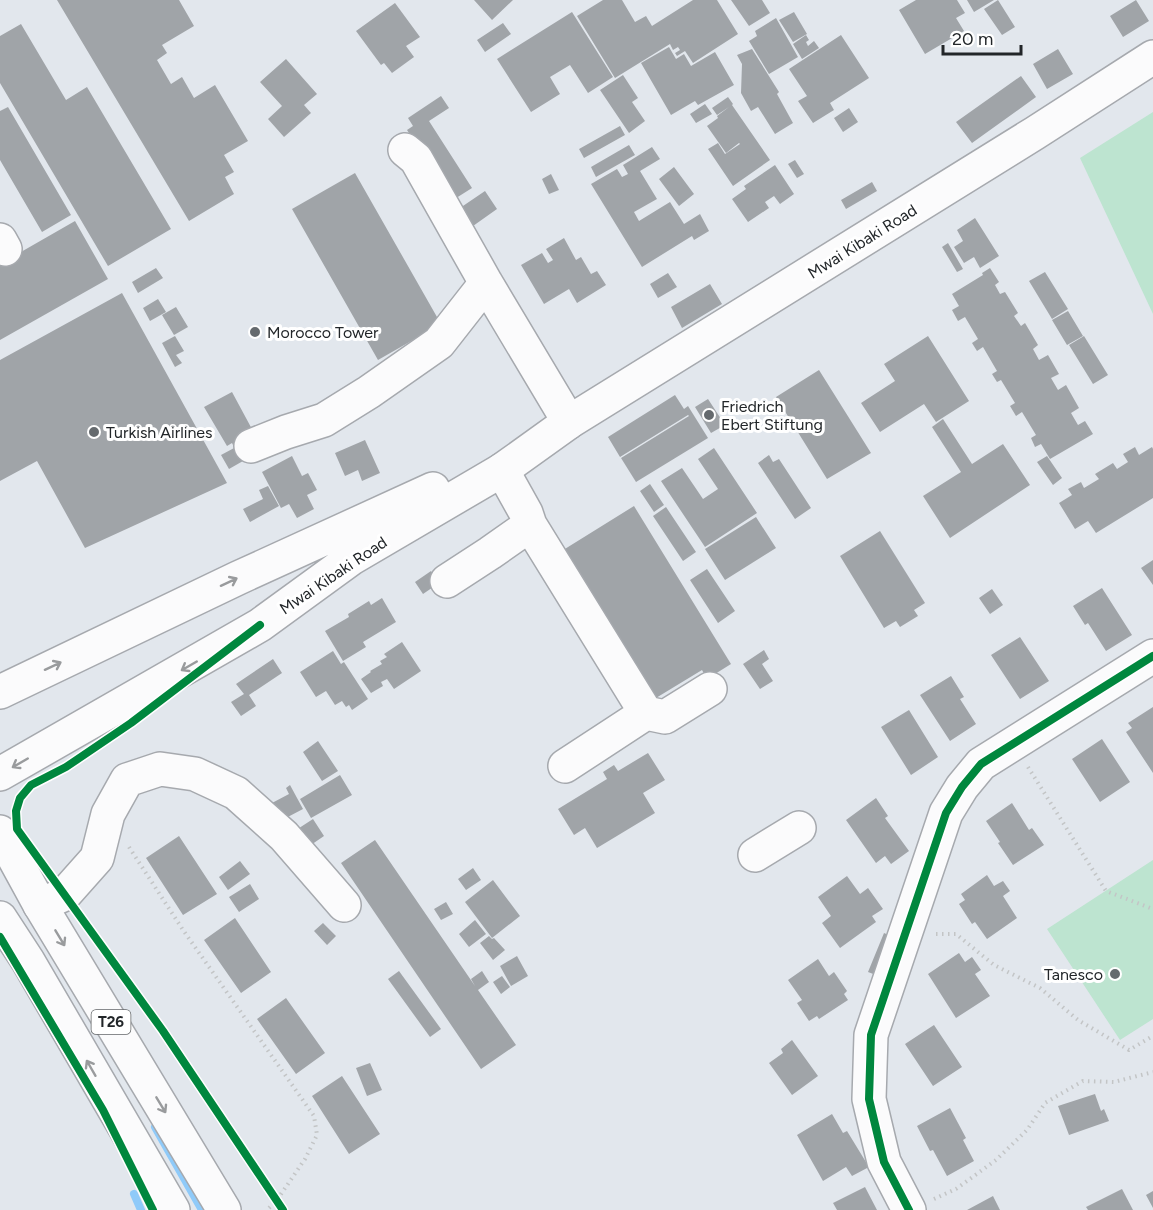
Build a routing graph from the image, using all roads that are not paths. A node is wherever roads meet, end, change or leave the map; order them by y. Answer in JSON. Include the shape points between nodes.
{"nodes":[{"id":1,"x":1153,"y":57,"type":"edge"},
{"id":2,"x":405,"y":150,"type":"dead end"},
{"id":3,"x":486,"y":283,"type":"junction"},
{"id":4,"x":569,"y":422,"type":"junction"},
{"id":5,"x":251,"y":446,"type":"dead end"},
{"id":6,"x":502,"y":470,"type":"junction"},
{"id":7,"x":530,"y":525,"type":"junction"},
{"id":8,"x":447,"y":581,"type":"dead end"},
{"id":9,"x":1153,"y":656,"type":"edge"},
{"id":10,"x":710,"y":689,"type":"dead end"},
{"id":11,"x":0,"y":692,"type":"edge"},
{"id":12,"x":646,"y":713,"type":"junction"},
{"id":13,"x":565,"y":766,"type":"dead end"},
{"id":14,"x":0,"y":774,"type":"edge"},
{"id":15,"x":799,"y":828,"type":"dead end"},
{"id":16,"x":0,"y":832,"type":"edge"},
{"id":17,"x":755,"y":855,"type":"dead end"},
{"id":18,"x":40,"y":905,"type":"junction"},
{"id":19,"x":344,"y":905,"type":"dead end"},
{"id":20,"x":0,"y":918,"type":"edge"},
{"id":21,"x":173,"y":1210,"type":"edge"},
{"id":22,"x":224,"y":1210,"type":"edge"},
{"id":23,"x":909,"y":1210,"type":"edge"}],
"edges":[{"from":1,"to":4,"type":"main road","name":"Mwai Kibaki Road"},
{"from":2,"to":3,"type":"main road","via":[[416,159]]},
{"from":3,"to":4,"type":"main road"},
{"from":3,"to":5,"type":"main road","via":[[439,343],[369,392],[324,420]]},
{"from":4,"to":6,"type":"main road","name":"Mwai Kibaki Road"},
{"from":11,"to":4,"type":"main road","name":"Mwai Kibaki Road","one_way":true},
{"from":6,"to":7,"type":"main road"},
{"from":6,"to":14,"type":"main road","name":"Mwai Kibaki Road","one_way":true,"via":[[352,558],[260,626]]},
{"from":7,"to":8,"type":"main road"},
{"from":7,"to":12,"type":"main road"},
{"from":9,"to":23,"type":"main road","via":[[981,764],[946,813],[871,1035],[869,1099],[884,1162]]},
{"from":10,"to":12,"type":"main road","via":[[665,717]]},
{"from":12,"to":13,"type":"main road"},
{"from":15,"to":17,"type":"main road"},
{"from":16,"to":18,"type":"main road","number":"T26"},
{"from":18,"to":19,"type":"main road","via":[[65,894],[97,858],[108,814],[127,780],[160,769],[195,774],[236,793],[284,836]]},
{"from":18,"to":22,"type":"main road","number":"T26","one_way":true},
{"from":21,"to":20,"type":"main road","number":"T26","one_way":true}]}
